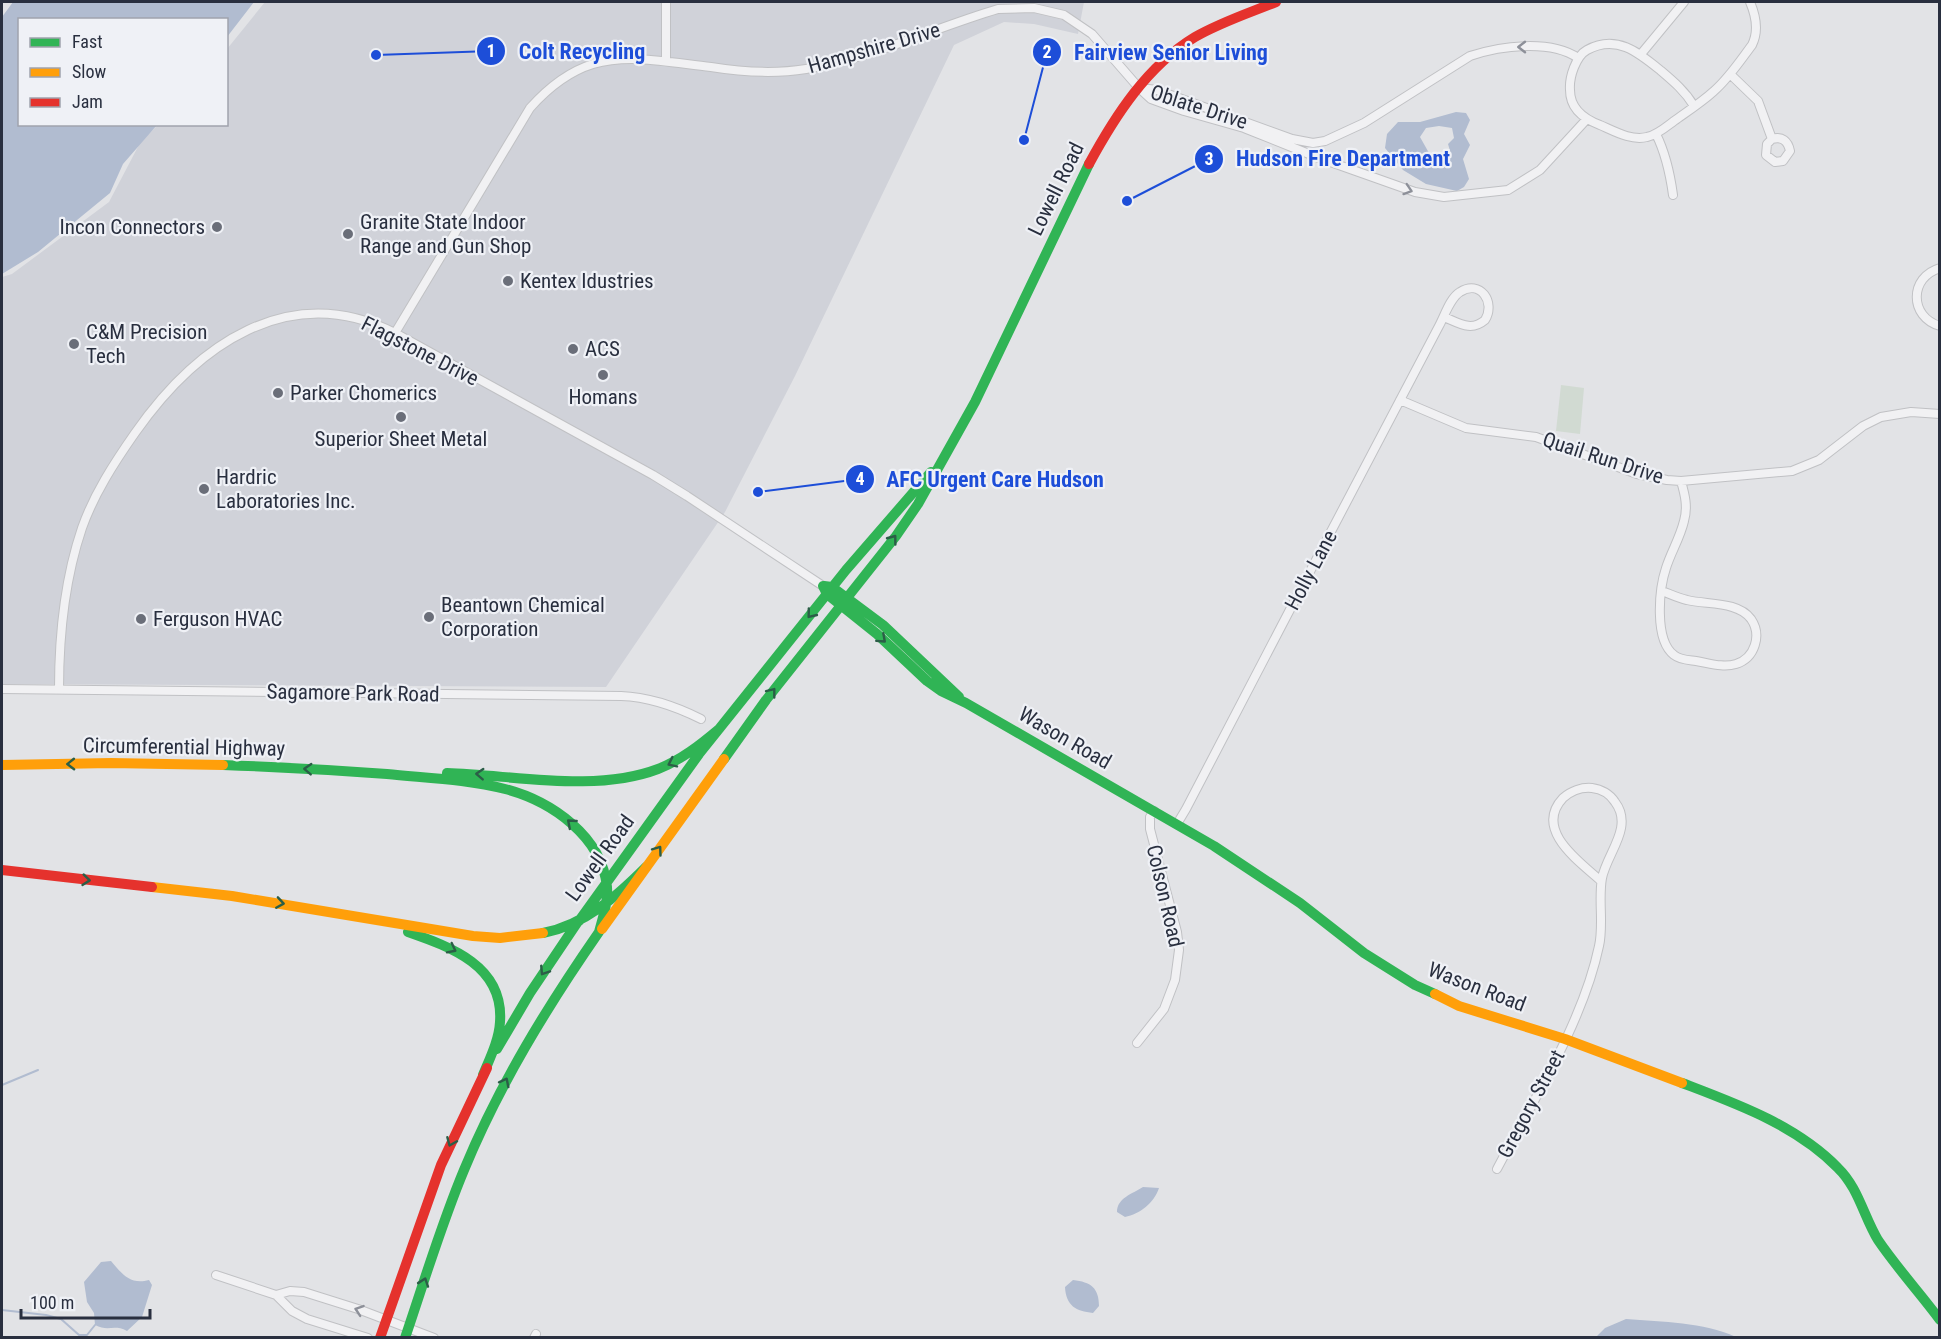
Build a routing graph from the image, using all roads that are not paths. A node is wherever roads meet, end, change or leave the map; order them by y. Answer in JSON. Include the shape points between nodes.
{"nodes":[{"id":1,"x":666,"y":2,"type":"edge"},
{"id":2,"x":1276,"y":2,"type":"edge"},
{"id":3,"x":1684,"y":2,"type":"edge"},
{"id":4,"x":1750,"y":2,"type":"edge"},
{"id":5,"x":1641,"y":54,"type":"junction"},
{"id":6,"x":1578,"y":58,"type":"junction"},
{"id":7,"x":666,"y":61,"type":"junction"},
{"id":8,"x":1730,"y":74,"type":"junction"},
{"id":9,"x":1139,"y":88,"type":"junction"},
{"id":10,"x":1694,"y":106,"type":"junction"},
{"id":11,"x":1586,"y":120,"type":"junction"},
{"id":12,"x":1656,"y":134,"type":"junction"},
{"id":13,"x":1772,"y":139,"type":"dead end"},
{"id":14,"x":1325,"y":141,"type":"junction"},
{"id":15,"x":1319,"y":158,"type":"junction"},
{"id":16,"x":1673,"y":195,"type":"dead end"},
{"id":17,"x":1940,"y":268,"type":"edge"},
{"id":18,"x":1444,"y":316,"type":"junction"},
{"id":19,"x":1940,"y":326,"type":"edge"},
{"id":20,"x":395,"y":333,"type":"junction"},
{"id":21,"x":1400,"y":400,"type":"junction"},
{"id":22,"x":1940,"y":414,"type":"edge"},
{"id":23,"x":944,"y":458,"type":"junction"},
{"id":24,"x":1681,"y":481,"type":"junction"},
{"id":25,"x":828,"y":589,"type":"junction"},
{"id":26,"x":1662,"y":591,"type":"junction"},
{"id":27,"x":844,"y":602,"type":"junction"},
{"id":28,"x":2,"y":689,"type":"edge"},
{"id":29,"x":59,"y":689,"type":"junction"},
{"id":30,"x":701,"y":719,"type":"dead end"},
{"id":31,"x":719,"y":729,"type":"junction"},
{"id":32,"x":2,"y":765,"type":"edge"},
{"id":33,"x":366,"y":773,"type":"junction"},
{"id":34,"x":1154,"y":811,"type":"junction"},
{"id":35,"x":1178,"y":824,"type":"junction"},
{"id":36,"x":646,"y":867,"type":"junction"},
{"id":37,"x":2,"y":870,"type":"edge"},
{"id":38,"x":1601,"y":881,"type":"junction"},
{"id":39,"x":607,"y":882,"type":"junction"},
{"id":40,"x":608,"y":902,"type":"junction"},
{"id":41,"x":357,"y":917,"type":"junction"},
{"id":42,"x":577,"y":923,"type":"junction"},
{"id":43,"x":599,"y":932,"type":"junction"},
{"id":44,"x":1565,"y":1040,"type":"junction"},
{"id":45,"x":1137,"y":1043,"type":"dead end"},
{"id":46,"x":483,"y":1075,"type":"junction"},
{"id":47,"x":1497,"y":1169,"type":"dead end"},
{"id":48,"x":216,"y":1275,"type":"dead end"},
{"id":49,"x":276,"y":1295,"type":"junction"},
{"id":50,"x":1938,"y":1314,"type":"edge"},
{"id":51,"x":386,"y":1320,"type":"junction"},
{"id":52,"x":406,"y":1333,"type":"edge"},
{"id":53,"x":368,"y":1338,"type":"edge"},
{"id":54,"x":380,"y":1338,"type":"edge"},
{"id":55,"x":434,"y":1338,"type":"edge"}],
"edges":[{"from":1,"to":7,"type":"street"},
{"from":2,"to":9,"type":"main road","name":"Lowell Road","via":[[1184,45]]},
{"from":3,"to":5,"type":"street"},
{"from":4,"to":8,"type":"street","via":[[1755,39]]},
{"from":5,"to":6,"type":"street","via":[[1607,43],[1592,47]]},
{"from":5,"to":10,"type":"street","via":[[1680,87]]},
{"from":6,"to":11,"type":"street","via":[[1570,89],[1573,105]]},
{"from":6,"to":14,"type":"street","one_way":true,"via":[[1569,52],[1526,46],[1485,51],[1470,56],[1364,123]]},
{"from":7,"to":9,"type":"street","name":"Hampshire Drive","via":[[764,72],[804,69],[863,55],[998,9],[1034,8],[1056,12],[1083,27]]},
{"from":7,"to":20,"type":"street","name":"Hampshire Drive","via":[[595,63],[543,93],[518,124]]},
{"from":8,"to":10,"type":"street"},
{"from":8,"to":13,"type":"street","via":[[1758,101]]},
{"from":9,"to":14,"type":"street","name":"Oblate Drive","via":[[1157,90],[1292,139]]},
{"from":9,"to":15,"type":"street","name":"Oblate Drive","via":[[1151,99],[1244,128]]},
{"from":9,"to":23,"type":"main road","name":"Lowell Road","via":[[1111,123],[1093,156]]},
{"from":10,"to":12,"type":"street"},
{"from":11,"to":12,"type":"street","via":[[1622,135],[1638,138]]},
{"from":15,"to":11,"type":"street","name":"Oblate Drive","one_way":true,"via":[[1415,192],[1444,197],[1481,195],[1508,190],[1526,181]]},
{"from":12,"to":16,"type":"street","via":[[1670,169]]},
{"from":14,"to":15,"type":"street"},
{"from":17,"to":19,"type":"street","via":[[1922,280],[1916,298],[1923,316]]},
{"from":18,"to":18,"type":"street","name":"Holly Lane","via":[[1463,290],[1480,291],[1489,301],[1489,314],[1474,327]]},
{"from":18,"to":21,"type":"street","name":"Holly Lane"},
{"from":20,"to":25,"type":"street","name":"Flagstone Drive","via":[[644,470]]},
{"from":20,"to":29,"type":"street","name":"Flagstone Drive","via":[[336,313],[306,313],[267,321],[214,349],[163,397],[120,454],[83,525],[63,604]]},
{"from":21,"to":24,"type":"street","name":"Quail Run Drive","via":[[1466,428],[1536,436],[1637,474]]},
{"from":21,"to":35,"type":"street","name":"Holly Lane"},
{"from":22,"to":24,"type":"street","name":"Quail Run Drive","via":[[1911,412],[1881,417],[1819,460],[1792,471]]},
{"from":23,"to":25,"type":"main road","name":"Lowell Road"},
{"from":27,"to":23,"type":"main road","name":"Lowell Road","one_way":true,"via":[[907,520]]},
{"from":24,"to":26,"type":"street","via":[[1686,498],[1684,522],[1666,568]]},
{"from":25,"to":27,"type":"main road","name":"Wason Road"},
{"from":25,"to":31,"type":"main road","name":"Lowell Road","one_way":true},
{"from":26,"to":26,"type":"street","via":[[1663,635],[1675,656],[1729,665],[1742,662],[1752,652],[1756,630],[1741,610]]},
{"from":27,"to":34,"type":"main road","name":"Wason Road","via":[[941,691]]},
{"from":36,"to":27,"type":"main road","name":"Lowell Road","one_way":true,"via":[[749,723]]},
{"from":28,"to":29,"type":"street","name":"Sagamore Park Road"},
{"from":29,"to":30,"type":"street","name":"Sagamore Park Road","via":[[621,696],[664,703]]},
{"from":31,"to":33,"type":"main road","one_way":true,"via":[[670,764],[618,780]]},
{"from":31,"to":39,"type":"main road","name":"Lowell Road"},
{"from":33,"to":32,"type":"main road","name":"Circumferential Highway","one_way":true,"via":[[158,763]]},
{"from":39,"to":33,"type":"main road","one_way":true,"via":[[583,833],[559,813],[531,798],[476,784]]},
{"from":34,"to":35,"type":"main road","name":"Wason Road"},
{"from":34,"to":45,"type":"street","name":"Colson Road","via":[[1150,829],[1177,932],[1179,960],[1164,1009]]},
{"from":35,"to":44,"type":"main road","name":"Wason Road","via":[[1267,880],[1364,953],[1415,985],[1460,1006]]},
{"from":36,"to":40,"type":"main road"},
{"from":36,"to":43,"type":"main road","name":"Lowell Road"},
{"from":37,"to":41,"type":"main road","one_way":true,"via":[[232,896]]},
{"from":38,"to":38,"type":"street","name":"Gregory Street","via":[[1620,834],[1622,818],[1608,794],[1581,788],[1558,805],[1555,833],[1564,847]]},
{"from":38,"to":44,"type":"street","name":"Gregory Street","via":[[1599,946]]},
{"from":39,"to":40,"type":"main road"},
{"from":39,"to":42,"type":"main road","name":"Lowell Road"},
{"from":40,"to":42,"type":"main road"},
{"from":40,"to":43,"type":"main road"},
{"from":41,"to":42,"type":"main road","via":[[497,938],[537,934]]},
{"from":41,"to":46,"type":"main road","one_way":true,"via":[[443,945],[473,961],[488,976],[498,998],[500,1018]]},
{"from":42,"to":46,"type":"main road","name":"Lowell Road","one_way":true,"via":[[530,993]]},
{"from":52,"to":43,"type":"main road","name":"Lowell Road","one_way":true,"via":[[456,1189],[491,1110],[548,1008]]},
{"from":44,"to":47,"type":"street","name":"Gregory Street"},
{"from":44,"to":50,"type":"main road","name":"Wason Road","via":[[1744,1107],[1816,1148],[1839,1168],[1878,1239]]},
{"from":46,"to":51,"type":"main road","name":"Lowell Road","one_way":true,"via":[[441,1165]]},
{"from":48,"to":49,"type":"street"},
{"from":51,"to":49,"type":"street","one_way":true,"via":[[304,1292]]},
{"from":49,"to":53,"type":"street","via":[[300,1315]]},
{"from":51,"to":52,"type":"street"},
{"from":51,"to":54,"type":"main road","name":"Lowell Road"},
{"from":52,"to":55,"type":"street"}]}
